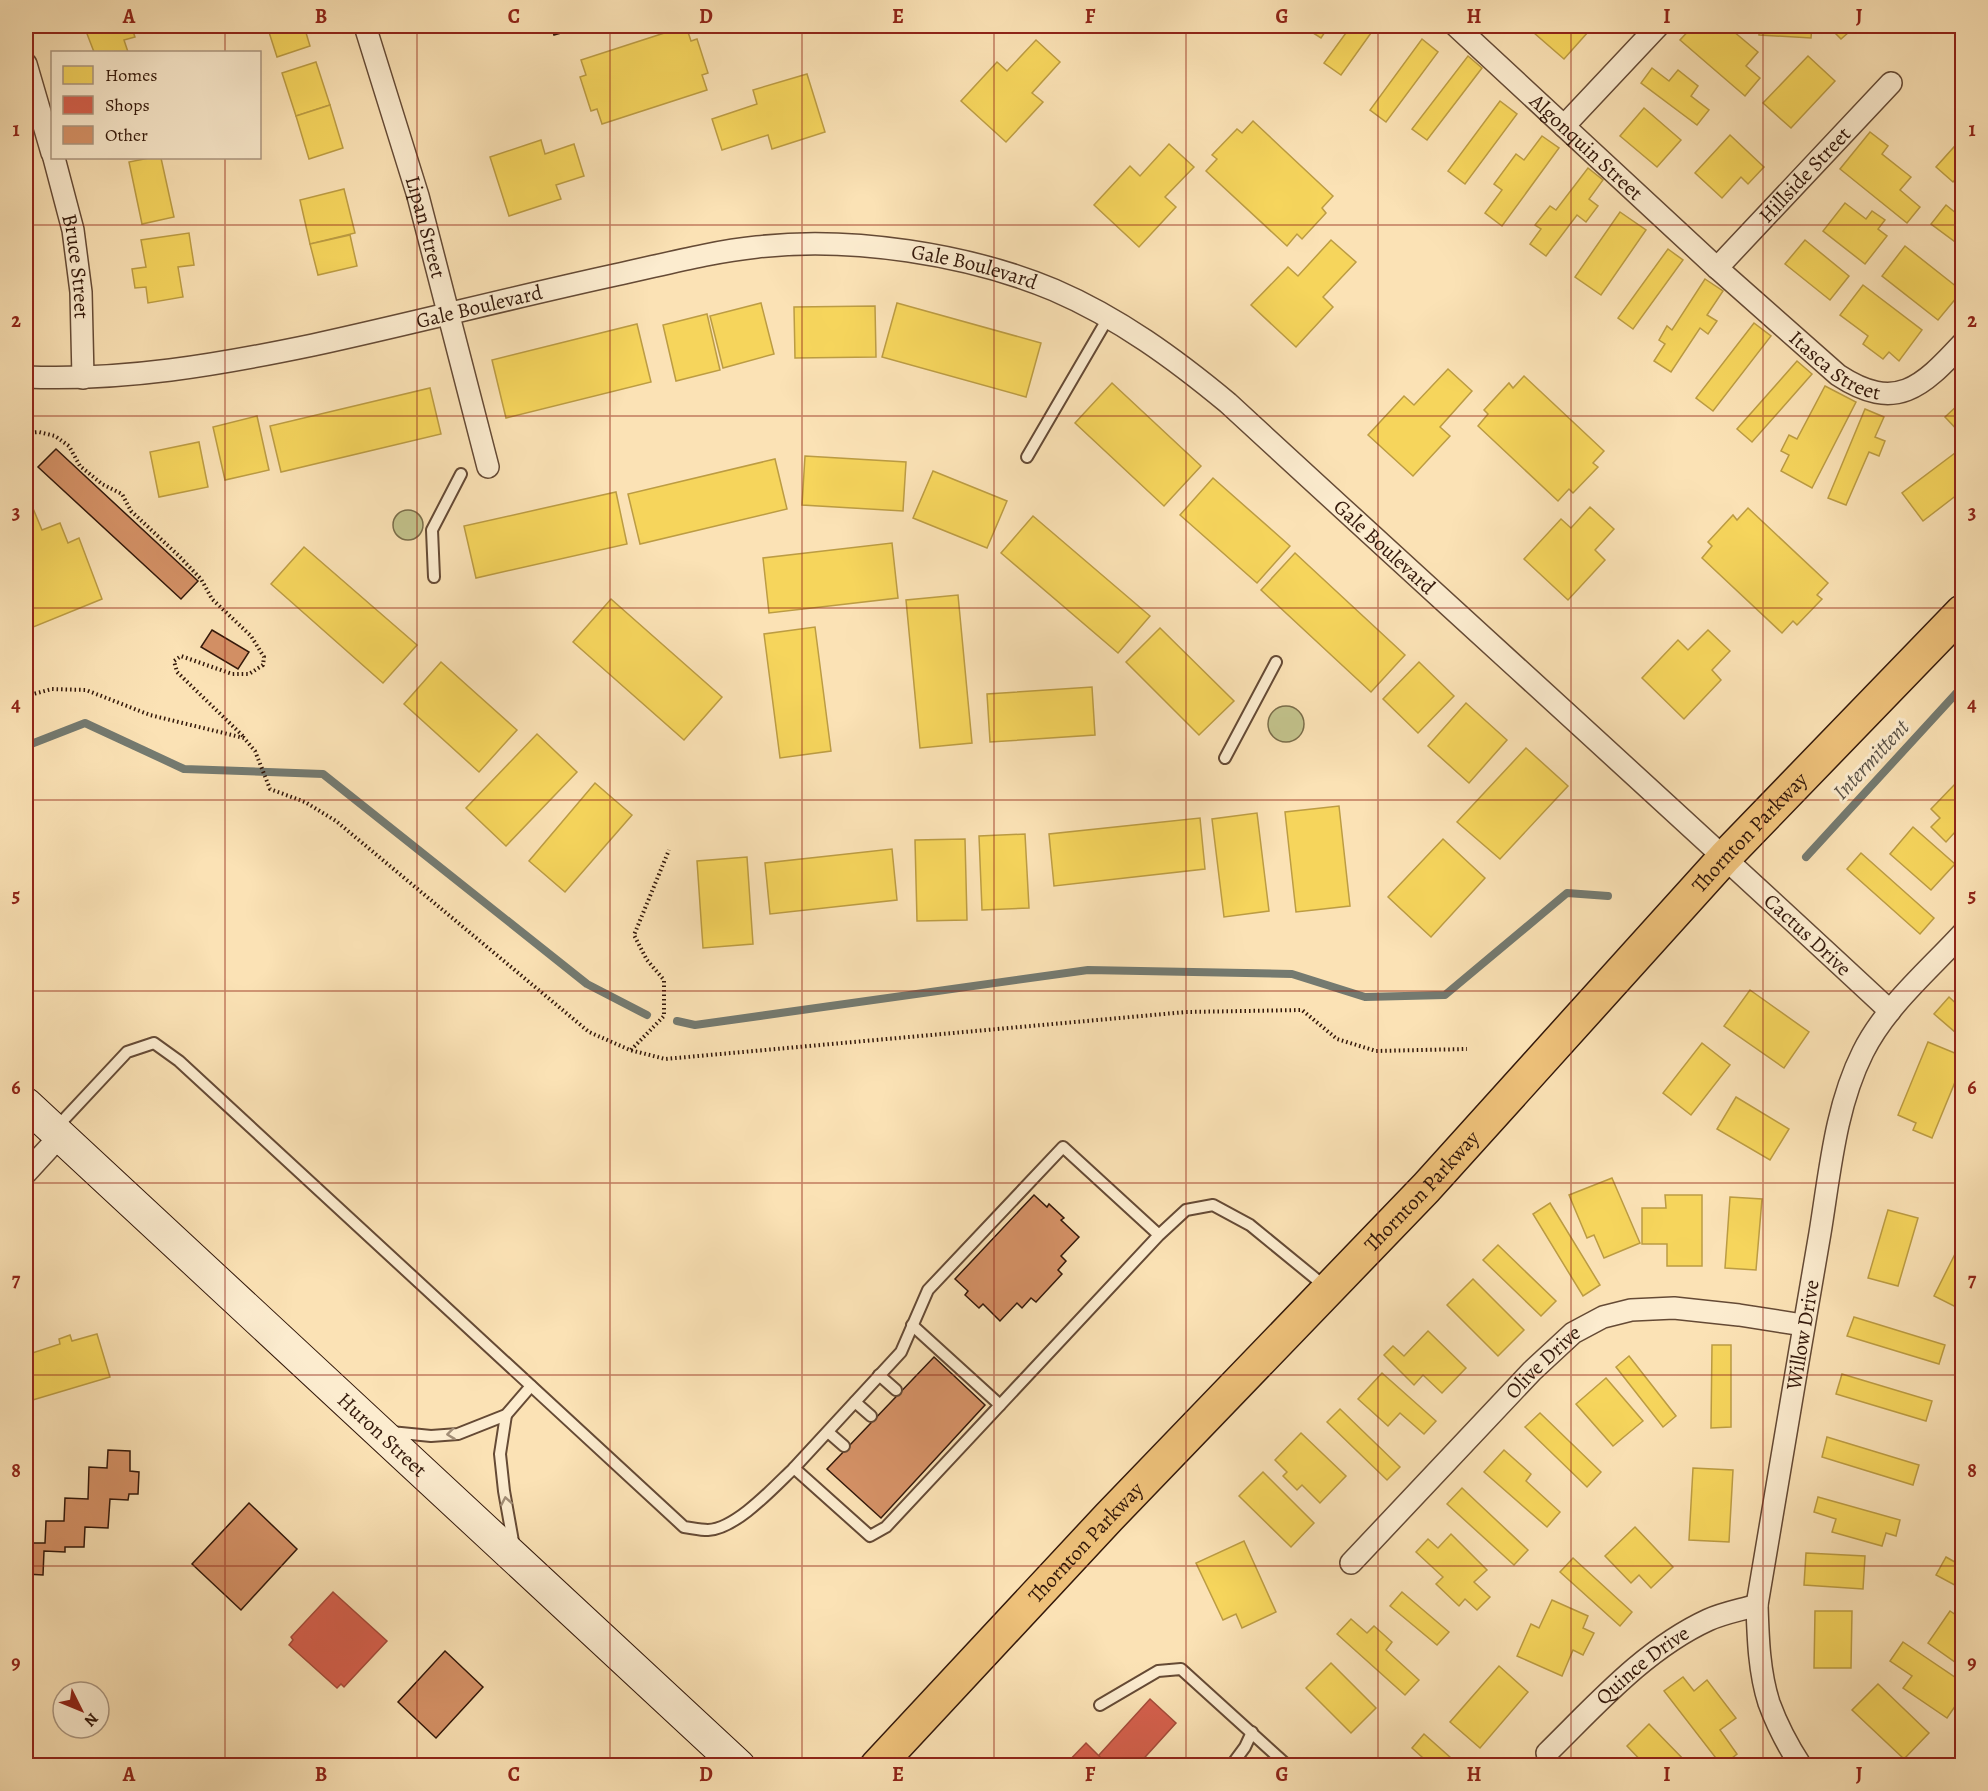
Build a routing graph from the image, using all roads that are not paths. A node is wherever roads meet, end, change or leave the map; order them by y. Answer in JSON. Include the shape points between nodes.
{"nodes":[{"id":1,"x":366,"y":26,"type":"edge"},
{"id":2,"x":1456,"y":26,"type":"edge"},
{"id":3,"x":1658,"y":26,"type":"edge"},
{"id":4,"x":26,"y":64,"type":"edge"},
{"id":5,"x":1891,"y":83,"type":"dead end"},
{"id":6,"x":1564,"y":126,"type":"junction"},
{"id":7,"x":51,"y":148,"type":"edge"},
{"id":8,"x":54,"y":159,"type":"edge"},
{"id":9,"x":1717,"y":268,"type":"junction"},
{"id":10,"x":449,"y":314,"type":"junction"},
{"id":11,"x":1108,"y":318,"type":"junction"},
{"id":12,"x":1962,"y":344,"type":"edge"},
{"id":13,"x":26,"y":377,"type":"edge"},
{"id":14,"x":83,"y":378,"type":"junction"},
{"id":15,"x":1027,"y":457,"type":"dead end"},
{"id":16,"x":488,"y":467,"type":"dead end"},
{"id":17,"x":460,"y":474,"type":"dead end"},
{"id":18,"x":434,"y":577,"type":"dead end"},
{"id":19,"x":1962,"y":612,"type":"edge"},
{"id":20,"x":1276,"y":662,"type":"dead end"},
{"id":21,"x":1225,"y":759,"type":"dead end"},
{"id":22,"x":1725,"y":857,"type":"junction"},
{"id":23,"x":1962,"y":934,"type":"edge"},
{"id":24,"x":1890,"y":1011,"type":"junction"},
{"id":25,"x":26,"y":1104,"type":"edge"},
{"id":26,"x":57,"y":1133,"type":"junction"},
{"id":27,"x":26,"y":1173,"type":"edge"},
{"id":28,"x":1159,"y":1235,"type":"junction"},
{"id":29,"x":1329,"y":1290,"type":"junction"},
{"id":30,"x":912,"y":1324,"type":"junction"},
{"id":31,"x":1803,"y":1325,"type":"junction"},
{"id":32,"x":879,"y":1375,"type":"junction"},
{"id":33,"x":531,"y":1386,"type":"junction"},
{"id":34,"x":896,"y":1390,"type":"dead end"},
{"id":35,"x":855,"y":1402,"type":"junction"},
{"id":36,"x":1000,"y":1405,"type":"junction"},
{"id":37,"x":506,"y":1415,"type":"junction"},
{"id":38,"x":871,"y":1416,"type":"dead end"},
{"id":39,"x":378,"y":1431,"type":"junction"},
{"id":40,"x":828,"y":1432,"type":"junction"},
{"id":41,"x":844,"y":1446,"type":"dead end"},
{"id":42,"x":794,"y":1468,"type":"junction"},
{"id":43,"x":516,"y":1559,"type":"junction"},
{"id":44,"x":1351,"y":1563,"type":"dead end"},
{"id":45,"x":1757,"y":1605,"type":"junction"},
{"id":46,"x":1100,"y":1705,"type":"dead end"},
{"id":47,"x":1252,"y":1732,"type":"junction"},
{"id":48,"x":1547,"y":1753,"type":"dead end"},
{"id":49,"x":739,"y":1766,"type":"edge"},
{"id":50,"x":877,"y":1766,"type":"edge"},
{"id":51,"x":1232,"y":1766,"type":"edge"},
{"id":52,"x":1288,"y":1766,"type":"edge"},
{"id":53,"x":1801,"y":1766,"type":"edge"}],
"edges":[{"from":1,"to":10,"type":"street","name":"Lipan Street"},
{"from":2,"to":6,"type":"street","name":"Algonquin Street"},
{"from":3,"to":6,"type":"street"},
{"from":4,"to":7,"type":"street","name":"Bruce Street"},
{"from":5,"to":9,"type":"street","name":"Hillside Street"},
{"from":6,"to":9,"type":"street","name":"Algonquin Street"},
{"from":8,"to":14,"type":"street","name":"Bruce Street","via":[[73,230],[81,292]]},
{"from":9,"to":12,"type":"street","name":"Itasca Street","via":[[1838,375],[1865,390],[1892,394],[1925,382]]},
{"from":10,"to":11,"type":"street","name":"Gale Boulevard","via":[[719,252],[810,244],[932,255],[1001,272],[1053,290]]},
{"from":10,"to":14,"type":"street","name":"Gale Boulevard","via":[[242,360],[140,375]]},
{"from":10,"to":16,"type":"street","name":"Lipan Street"},
{"from":11,"to":15,"type":"lane"},
{"from":11,"to":22,"type":"street","name":"Gale Boulevard","via":[[1176,361],[1228,403]]},
{"from":13,"to":14,"type":"street","name":"Gale Boulevard"},
{"from":17,"to":18,"type":"lane","via":[[432,530]]},
{"from":19,"to":22,"type":"main road","name":"Thornton Parkway"},
{"from":20,"to":21,"type":"lane"},
{"from":22,"to":24,"type":"street","name":"Cactus Drive"},
{"from":22,"to":29,"type":"main road","name":"Thornton Parkway"},
{"from":23,"to":24,"type":"street","name":"Willow Drive"},
{"from":24,"to":31,"type":"street","name":"Willow Drive","via":[[1863,1051],[1843,1104]]},
{"from":25,"to":26,"type":"main road","name":"Huron Street"},
{"from":26,"to":27,"type":"street"},
{"from":26,"to":33,"type":"lane","via":[[127,1052],[154,1043],[179,1061]]},
{"from":26,"to":39,"type":"main road","name":"Huron Street"},
{"from":28,"to":29,"type":"lane","via":[[1186,1210],[1213,1206],[1250,1225]]},
{"from":28,"to":30,"type":"lane","via":[[1063,1147],[928,1290]]},
{"from":28,"to":36,"type":"lane"},
{"from":29,"to":50,"type":"main road","name":"Thornton Parkway","via":[[1109,1517]]},
{"from":30,"to":32,"type":"lane","via":[[901,1352]]},
{"from":30,"to":36,"type":"lane"},
{"from":31,"to":44,"type":"street","name":"Olive Drive","via":[[1674,1308],[1631,1310],[1603,1317],[1573,1333],[1532,1371]]},
{"from":31,"to":45,"type":"street","name":"Willow Drive"},
{"from":32,"to":34,"type":"lane"},
{"from":32,"to":35,"type":"lane"},
{"from":33,"to":37,"type":"lane"},
{"from":33,"to":42,"type":"lane","via":[[684,1527],[709,1530],[737,1519]]},
{"from":35,"to":38,"type":"lane"},
{"from":35,"to":40,"type":"lane"},
{"from":36,"to":42,"type":"lane","via":[[904,1501],[886,1527],[870,1536]]},
{"from":37,"to":39,"type":"lane","one_way":true,"via":[[458,1434],[431,1436]]},
{"from":43,"to":37,"type":"lane","one_way":true,"via":[[500,1454]]},
{"from":39,"to":43,"type":"main road","name":"Huron Street"},
{"from":40,"to":41,"type":"lane"},
{"from":40,"to":42,"type":"lane"},
{"from":43,"to":49,"type":"main road","name":"Huron Street"},
{"from":45,"to":48,"type":"street","name":"Quince Drive","via":[[1709,1619],[1674,1638],[1648,1657]]},
{"from":45,"to":53,"type":"street","name":"Willow Drive","via":[[1759,1654],[1769,1702]]},
{"from":46,"to":47,"type":"lane","via":[[1158,1671],[1182,1669]]},
{"from":47,"to":51,"type":"lane"},
{"from":47,"to":52,"type":"lane"}]}
